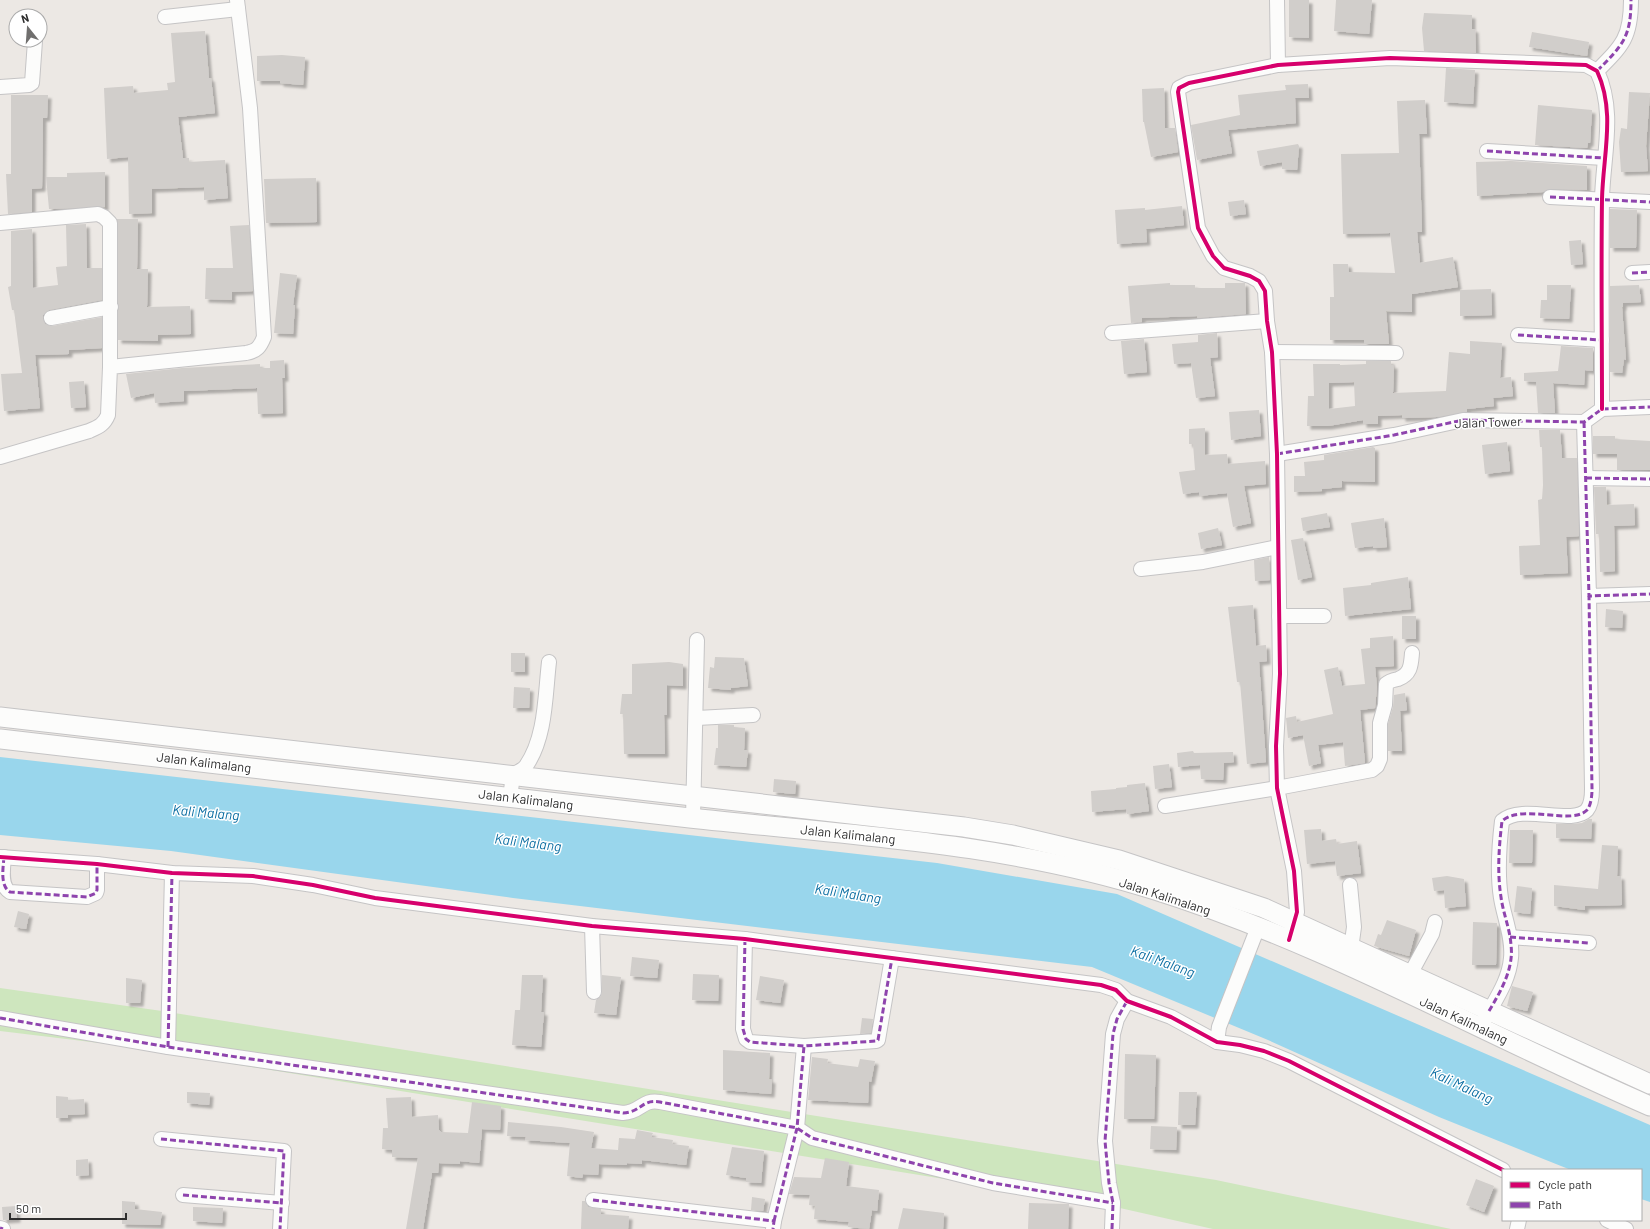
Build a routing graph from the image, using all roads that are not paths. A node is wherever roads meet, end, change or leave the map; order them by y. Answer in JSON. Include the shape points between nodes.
{"nodes":[{"id":1,"x":1277,"y":0,"type":"edge"},
{"id":2,"x":1631,"y":0,"type":"edge"},
{"id":3,"x":238,"y":4,"type":"edge"},
{"id":4,"x":165,"y":17,"type":"dead end"},
{"id":5,"x":34,"y":48,"type":"edge"},
{"id":6,"x":1278,"y":65,"type":"junction"},
{"id":7,"x":1597,"y":71,"type":"junction"},
{"id":8,"x":0,"y":87,"type":"edge"},
{"id":9,"x":1487,"y":151,"type":"dead end"},
{"id":10,"x":1604,"y":158,"type":"junction"},
{"id":11,"x":1550,"y":197,"type":"dead end"},
{"id":12,"x":1602,"y":199,"type":"junction"},
{"id":13,"x":1650,"y":202,"type":"edge"},
{"id":14,"x":0,"y":223,"type":"edge"},
{"id":15,"x":1650,"y":272,"type":"edge"},
{"id":16,"x":1632,"y":273,"type":"dead end"},
{"id":17,"x":111,"y":307,"type":"junction"},
{"id":18,"x":51,"y":318,"type":"dead end"},
{"id":19,"x":1267,"y":321,"type":"junction"},
{"id":20,"x":1112,"y":333,"type":"dead end"},
{"id":21,"x":1518,"y":335,"type":"dead end"},
{"id":22,"x":1602,"y":340,"type":"junction"},
{"id":23,"x":1272,"y":352,"type":"junction"},
{"id":24,"x":1396,"y":353,"type":"dead end"},
{"id":25,"x":110,"y":367,"type":"junction"},
{"id":26,"x":1650,"y":407,"type":"edge"},
{"id":27,"x":1602,"y":409,"type":"junction"},
{"id":28,"x":1584,"y":422,"type":"junction"},
{"id":29,"x":1277,"y":454,"type":"junction"},
{"id":30,"x":0,"y":457,"type":"edge"},
{"id":31,"x":1586,"y":478,"type":"junction"},
{"id":32,"x":1650,"y":478,"type":"edge"},
{"id":33,"x":1278,"y":547,"type":"junction"},
{"id":34,"x":1141,"y":569,"type":"dead end"},
{"id":35,"x":1650,"y":594,"type":"edge"},
{"id":36,"x":1589,"y":596,"type":"junction"},
{"id":37,"x":1279,"y":616,"type":"junction"},
{"id":38,"x":1324,"y":616,"type":"dead end"},
{"id":39,"x":697,"y":640,"type":"dead end"},
{"id":40,"x":1412,"y":653,"type":"dead end"},
{"id":41,"x":549,"y":662,"type":"dead end"},
{"id":42,"x":753,"y":715,"type":"dead end"},
{"id":43,"x":0,"y":716,"type":"edge"},
{"id":44,"x":697,"y":718,"type":"junction"},
{"id":45,"x":0,"y":739,"type":"edge"},
{"id":46,"x":513,"y":775,"type":"junction"},
{"id":47,"x":1277,"y":788,"type":"junction"},
{"id":48,"x":694,"y":796,"type":"junction"},
{"id":49,"x":510,"y":798,"type":"junction"},
{"id":50,"x":1165,"y":806,"type":"dead end"},
{"id":51,"x":693,"y":819,"type":"junction"},
{"id":52,"x":2,"y":857,"type":"edge"},
{"id":53,"x":97,"y":864,"type":"junction"},
{"id":54,"x":172,"y":873,"type":"junction"},
{"id":55,"x":1350,"y":885,"type":"dead end"},
{"id":56,"x":1294,"y":920,"type":"junction"},
{"id":57,"x":1436,"y":922,"type":"dead end"},
{"id":58,"x":592,"y":926,"type":"junction"},
{"id":59,"x":1258,"y":927,"type":"junction"},
{"id":60,"x":1510,"y":937,"type":"junction"},
{"id":61,"x":745,"y":939,"type":"junction"},
{"id":62,"x":1289,"y":940,"type":"junction"},
{"id":63,"x":1589,"y":943,"type":"dead end"},
{"id":64,"x":1351,"y":947,"type":"junction"},
{"id":65,"x":892,"y":958,"type":"junction"},
{"id":66,"x":1349,"y":967,"type":"junction"},
{"id":67,"x":1409,"y":974,"type":"junction"},
{"id":68,"x":594,"y":992,"type":"dead end"},
{"id":69,"x":1402,"y":992,"type":"junction"},
{"id":70,"x":1127,"y":1001,"type":"junction"},
{"id":71,"x":1489,"y":1010,"type":"junction"},
{"id":72,"x":0,"y":1018,"type":"edge"},
{"id":73,"x":1480,"y":1028,"type":"junction"},
{"id":74,"x":1217,"y":1042,"type":"junction"},
{"id":75,"x":804,"y":1046,"type":"junction"},
{"id":76,"x":168,"y":1047,"type":"junction"},
{"id":77,"x":1648,"y":1083,"type":"edge"},
{"id":78,"x":1644,"y":1104,"type":"edge"},
{"id":79,"x":797,"y":1128,"type":"junction"},
{"id":80,"x":161,"y":1139,"type":"dead end"},
{"id":81,"x":1502,"y":1169,"type":"edge"},
{"id":82,"x":183,"y":1195,"type":"dead end"},
{"id":83,"x":592,"y":1200,"type":"dead end"},
{"id":84,"x":282,"y":1203,"type":"junction"},
{"id":85,"x":1113,"y":1203,"type":"junction"},
{"id":86,"x":1609,"y":1221,"type":"edge"},
{"id":87,"x":773,"y":1225,"type":"edge"},
{"id":88,"x":280,"y":1229,"type":"edge"},
{"id":89,"x":1112,"y":1229,"type":"edge"},
{"id":90,"x":1626,"y":1229,"type":"edge"}],
"edges":[{"from":1,"to":6,"type":"street"},
{"from":2,"to":7,"type":"street","via":[[1631,21],[1627,35],[1619,49]]},
{"from":3,"to":4,"type":"street"},
{"from":3,"to":25,"type":"street","via":[[250,108],[264,337],[254,351]]},
{"from":5,"to":8,"type":"street","via":[[32,83]]},
{"from":6,"to":7,"type":"street","via":[[1390,58],[1586,65]]},
{"from":6,"to":19,"type":"street","via":[[1184,84],[1178,92],[1198,228],[1213,256],[1224,268],[1259,281],[1265,291]]},
{"from":7,"to":10,"type":"street","via":[[1604,85],[1608,107],[1609,121]]},
{"from":9,"to":10,"type":"street"},
{"from":10,"to":12,"type":"street"},
{"from":11,"to":12,"type":"street"},
{"from":12,"to":13,"type":"street"},
{"from":12,"to":22,"type":"street"},
{"from":14,"to":17,"type":"street","via":[[98,214],[104,217],[110,223]]},
{"from":15,"to":16,"type":"street"},
{"from":17,"to":18,"type":"street"},
{"from":17,"to":25,"type":"street"},
{"from":19,"to":20,"type":"street"},
{"from":19,"to":23,"type":"street"},
{"from":21,"to":22,"type":"street"},
{"from":22,"to":27,"type":"street"},
{"from":23,"to":24,"type":"street"},
{"from":23,"to":29,"type":"street"},
{"from":25,"to":30,"type":"street","via":[[108,415],[100,426]]},
{"from":26,"to":27,"type":"street"},
{"from":27,"to":28,"type":"street"},
{"from":28,"to":29,"type":"street","name":"Jalan Tower","via":[[1463,420]]},
{"from":28,"to":31,"type":"street"},
{"from":29,"to":33,"type":"street"},
{"from":31,"to":32,"type":"street"},
{"from":31,"to":36,"type":"street"},
{"from":33,"to":34,"type":"street","via":[[1203,562]]},
{"from":33,"to":37,"type":"street"},
{"from":35,"to":36,"type":"street"},
{"from":36,"to":60,"type":"street","via":[[1591,800],[1588,809],[1582,814],[1516,814],[1507,816],[1502,821],[1499,874]]},
{"from":37,"to":38,"type":"street"},
{"from":37,"to":47,"type":"street"},
{"from":39,"to":44,"type":"street"},
{"from":40,"to":47,"type":"street","via":[[1408,672],[1387,682],[1385,686],[1385,705],[1380,723],[1380,759],[1377,766],[1372,770]]},
{"from":41,"to":46,"type":"street","via":[[543,720],[538,741],[525,767]]},
{"from":42,"to":44,"type":"street"},
{"from":43,"to":46,"type":"main road","name":"Jalan Kalimalang"},
{"from":44,"to":48,"type":"street"},
{"from":45,"to":49,"type":"main road","name":"Jalan Kalimalang"},
{"from":46,"to":48,"type":"main road","name":"Jalan Kalimalang"},
{"from":46,"to":49,"type":"street"},
{"from":47,"to":50,"type":"street"},
{"from":47,"to":56,"type":"street","via":[[1294,871],[1297,912]]},
{"from":48,"to":51,"type":"street"},
{"from":48,"to":56,"type":"main road","name":"Jalan Kalimalang","via":[[1014,835],[1119,860]]},
{"from":49,"to":51,"type":"main road","name":"Jalan Kalimalang"},
{"from":51,"to":59,"type":"main road","name":"Jalan Kalimalang","via":[[927,842],[1012,855],[1155,890]]},
{"from":52,"to":53,"type":"street"},
{"from":52,"to":53,"type":"street","via":[[3,886],[10,892],[86,897],[96,893],[98,887]]},
{"from":53,"to":54,"type":"street"},
{"from":54,"to":58,"type":"street","via":[[253,876],[375,898]]},
{"from":54,"to":76,"type":"street"},
{"from":55,"to":64,"type":"street","via":[[1354,927]]},
{"from":56,"to":62,"type":"street"},
{"from":56,"to":64,"type":"main road","name":"Jalan Kalimalang"},
{"from":57,"to":67,"type":"street"},
{"from":58,"to":61,"type":"street"},
{"from":58,"to":68,"type":"street"},
{"from":59,"to":62,"type":"main road","name":"Jalan Kalimalang"},
{"from":59,"to":74,"type":"street","via":[[1219,1027]]},
{"from":60,"to":63,"type":"street"},
{"from":60,"to":71,"type":"street","via":[[1511,958],[1508,971],[1499,996]]},
{"from":61,"to":65,"type":"street"},
{"from":61,"to":75,"type":"street","via":[[743,1029],[746,1038],[750,1042]]},
{"from":62,"to":66,"type":"main road","name":"Jalan Kalimalang"},
{"from":64,"to":66,"type":"street"},
{"from":64,"to":67,"type":"main road","name":"Jalan Kalimalang"},
{"from":65,"to":70,"type":"street","via":[[1101,985],[1116,990]]},
{"from":65,"to":75,"type":"street","via":[[878,1040]]},
{"from":66,"to":69,"type":"main road","name":"Jalan Kalimalang"},
{"from":67,"to":69,"type":"street"},
{"from":67,"to":71,"type":"main road","name":"Jalan Kalimalang"},
{"from":69,"to":73,"type":"main road","name":"Jalan Kalimalang"},
{"from":70,"to":74,"type":"street","via":[[1171,1017]]},
{"from":70,"to":85,"type":"street","via":[[1117,1019],[1113,1034],[1105,1134]]},
{"from":71,"to":73,"type":"street"},
{"from":71,"to":77,"type":"main road","name":"Jalan Kalimalang"},
{"from":72,"to":76,"type":"street"},
{"from":73,"to":78,"type":"main road","name":"Jalan Kalimalang"},
{"from":74,"to":81,"type":"street","via":[[1270,1053]]},
{"from":75,"to":79,"type":"street"},
{"from":76,"to":79,"type":"street","via":[[623,1113],[633,1112],[643,1104],[654,1101]]},
{"from":77,"to":78,"type":"main road"},
{"from":79,"to":85,"type":"street","via":[[812,1138],[993,1183]]},
{"from":79,"to":87,"type":"street"},
{"from":80,"to":84,"type":"street","via":[[284,1151]]},
{"from":82,"to":84,"type":"street"},
{"from":83,"to":87,"type":"street"},
{"from":84,"to":88,"type":"street"},
{"from":85,"to":89,"type":"street"},
{"from":86,"to":90,"type":"street"}]}
